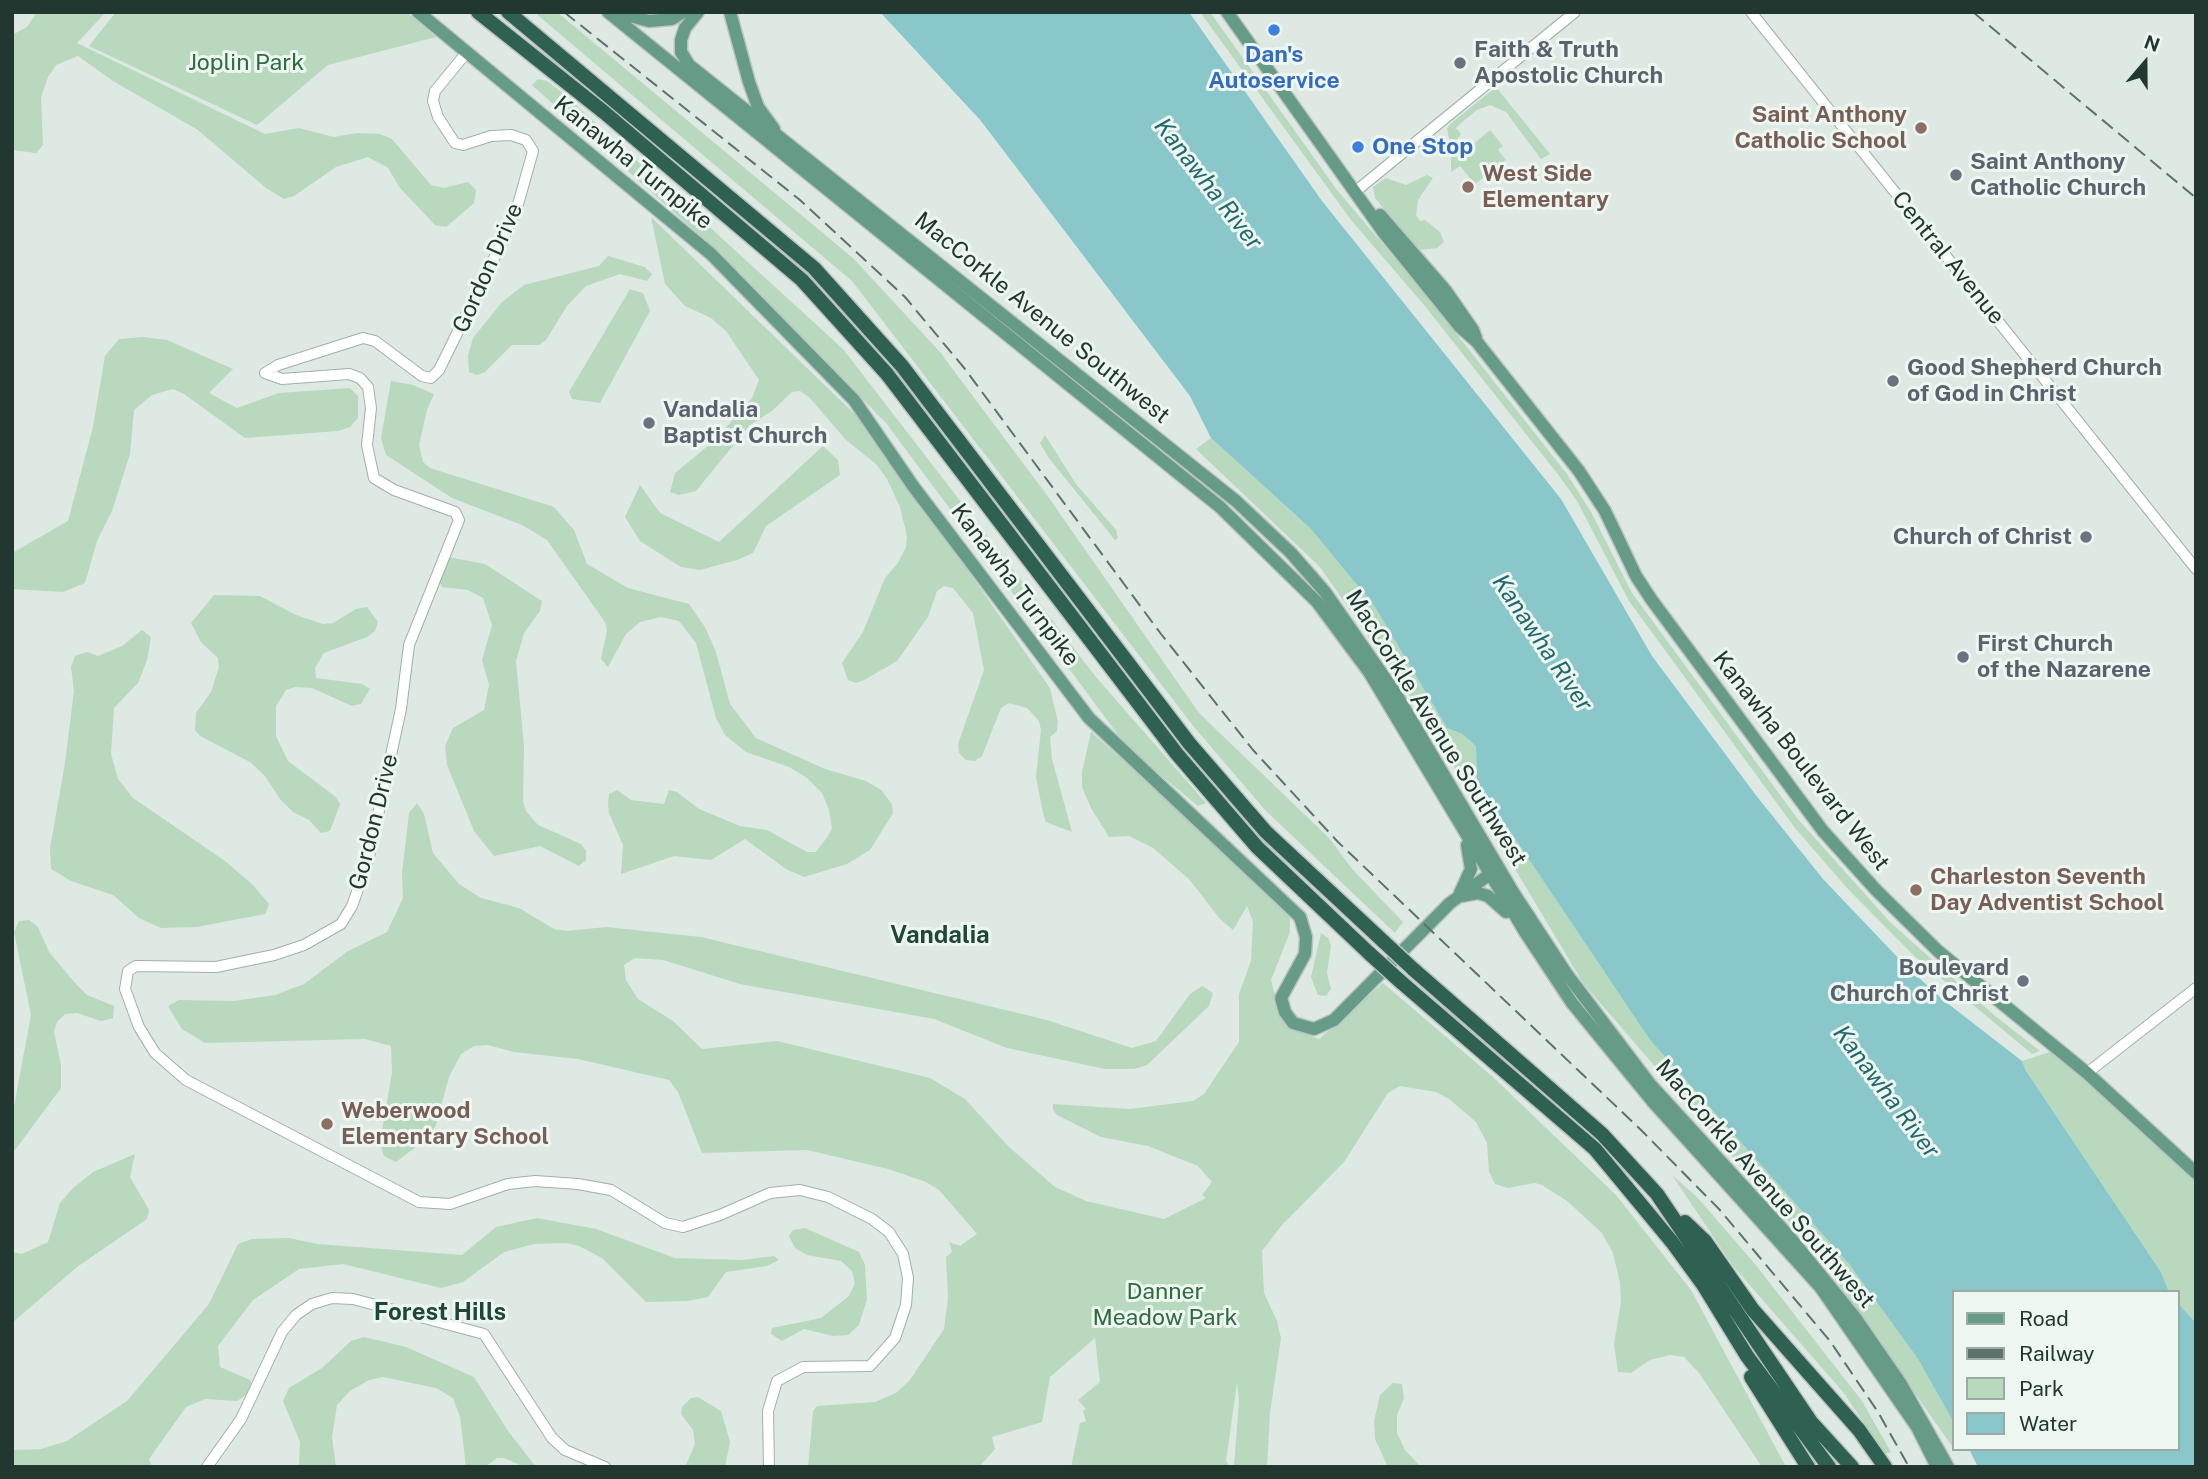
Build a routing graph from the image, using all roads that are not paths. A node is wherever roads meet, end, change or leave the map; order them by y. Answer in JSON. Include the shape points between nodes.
{"nodes":[{"id":1,"x":418,"y":12,"type":"edge"},
{"id":2,"x":478,"y":12,"type":"edge"},
{"id":3,"x":508,"y":12,"type":"edge"},
{"id":4,"x":608,"y":12,"type":"edge"},
{"id":5,"x":615,"y":12,"type":"edge"},
{"id":6,"x":643,"y":12,"type":"edge"},
{"id":7,"x":666,"y":12,"type":"edge"},
{"id":8,"x":730,"y":12,"type":"edge"},
{"id":9,"x":1227,"y":12,"type":"edge"},
{"id":10,"x":1575,"y":12,"type":"edge"},
{"id":11,"x":1751,"y":12,"type":"edge"},
{"id":12,"x":691,"y":14,"type":"edge"},
{"id":13,"x":467,"y":52,"type":"junction"},
{"id":14,"x":696,"y":77,"type":"junction"},
{"id":15,"x":749,"y":82,"type":"junction"},
{"id":16,"x":741,"y":114,"type":"junction"},
{"id":17,"x":794,"y":149,"type":"junction"},
{"id":18,"x":1356,"y":191,"type":"junction"},
{"id":19,"x":2196,"y":569,"type":"edge"},
{"id":20,"x":1435,"y":783,"type":"junction"},
{"id":21,"x":1495,"y":870,"type":"junction"},
{"id":22,"x":1458,"y":897,"type":"junction"},
{"id":23,"x":1545,"y":963,"type":"junction"},
{"id":24,"x":2196,"y":988,"type":"edge"},
{"id":25,"x":2087,"y":1073,"type":"junction"},
{"id":26,"x":2196,"y":1173,"type":"edge"},
{"id":27,"x":1657,"y":1194,"type":"junction"},
{"id":28,"x":1704,"y":1286,"type":"junction"},
{"id":29,"x":207,"y":1467,"type":"edge"},
{"id":30,"x":604,"y":1467,"type":"edge"},
{"id":31,"x":769,"y":1467,"type":"edge"},
{"id":32,"x":1808,"y":1467,"type":"edge"},
{"id":33,"x":1829,"y":1467,"type":"edge"},
{"id":34,"x":1852,"y":1467,"type":"edge"},
{"id":35,"x":1885,"y":1467,"type":"edge"},
{"id":36,"x":1937,"y":1467,"type":"edge"},
{"id":37,"x":1948,"y":1467,"type":"edge"}],
"edges":[{"from":1,"to":13,"type":"main road","name":"Kanawha Turnpike"},
{"from":2,"to":28,"type":"highway","bridge":true,"via":[[802,280],[887,374],[1177,754],[1257,847],[1401,982],[1595,1149]]},
{"from":3,"to":27,"type":"highway","bridge":true,"via":[[814,268],[902,366],[1189,743],[1266,832],[1413,969],[1602,1134]]},
{"from":4,"to":14,"type":"main road","name":"MacCorkle Avenue Southwest"},
{"from":5,"to":12,"type":"main road","via":[[649,21]]},
{"from":6,"to":7,"type":"main road"},
{"from":8,"to":15,"type":"main road"},
{"from":9,"to":18,"type":"main road","name":"Kanawha Boulevard West"},
{"from":10,"to":18,"type":"street"},
{"from":11,"to":19,"type":"street","name":"Central Avenue"},
{"from":12,"to":14,"type":"main road","via":[[681,47]]},
{"from":13,"to":22,"type":"main road","name":"Kanawha Turnpike","via":[[711,254],[854,400],[912,486],[1089,718],[1300,917],[1305,954],[1281,998],[1293,1023],[1314,1029],[1334,1020]]},
{"from":13,"to":31,"type":"street","name":"Gordon Drive","via":[[441,81],[433,101],[455,143],[500,135],[530,143],[533,151],[519,201],[436,375],[422,376],[375,341],[363,338],[265,373],[282,379],[349,374],[360,378],[368,387],[371,408],[367,444],[374,478],[455,512],[459,520],[409,645],[401,709],[371,848],[352,906],[341,924],[304,945],[216,967],[136,966],[128,971],[125,989],[155,1053],[186,1080],[419,1202],[450,1204],[526,1182],[591,1185],[623,1196],[665,1223],[683,1227],[770,1193],[800,1190],[828,1197],[873,1219],[903,1254],[908,1278],[906,1305],[895,1338],[870,1366],[812,1366],[777,1381],[768,1411]]},
{"from":14,"to":16,"type":"main road","name":"MacCorkle Avenue Southwest"},
{"from":15,"to":16,"type":"main road"},
{"from":15,"to":17,"type":"main road","via":[[769,124]]},
{"from":16,"to":17,"type":"main road","name":"MacCorkle Avenue Southwest"},
{"from":16,"to":20,"type":"main road","name":"MacCorkle Avenue Southwest","via":[[1276,558],[1339,627]]},
{"from":17,"to":21,"type":"main road","name":"MacCorkle Avenue Southwest","via":[[1226,493],[1291,553],[1363,644]]},
{"from":18,"to":25,"type":"main road","name":"Kanawha Boulevard West","via":[[1446,291],[1477,342],[1580,471],[1651,599],[1823,831],[1938,951]]},
{"from":20,"to":21,"type":"main road","name":"MacCorkle Avenue Southwest"},
{"from":20,"to":22,"type":"main road","via":[[1471,855],[1471,869]]},
{"from":21,"to":22,"type":"main road","name":"Kanawha Turnpike"},
{"from":21,"to":23,"type":"main road","name":"MacCorkle Avenue Southwest"},
{"from":21,"to":37,"type":"main road","name":"MacCorkle Avenue Southwest","via":[[1650,1084],[1788,1235],[1854,1316],[1901,1384]]},
{"from":22,"to":23,"type":"main road","via":[[1478,893],[1493,898]]},
{"from":23,"to":36,"type":"main road","name":"MacCorkle Avenue Southwest","via":[[1619,1062],[1821,1288],[1917,1427]]},
{"from":24,"to":25,"type":"street"},
{"from":25,"to":26,"type":"main road","name":"Kanawha Boulevard West"},
{"from":27,"to":34,"type":"highway","via":[[1811,1422]]},
{"from":27,"to":35,"type":"highway","via":[[1704,1241],[1753,1310],[1859,1430]]},
{"from":28,"to":32,"type":"highway","via":[[1735,1352]]},
{"from":28,"to":33,"type":"highway","via":[[1747,1356]]},
{"from":29,"to":30,"type":"street","via":[[241,1419],[282,1332],[296,1315],[331,1298],[354,1299],[484,1334],[552,1438],[565,1450]]}]}
